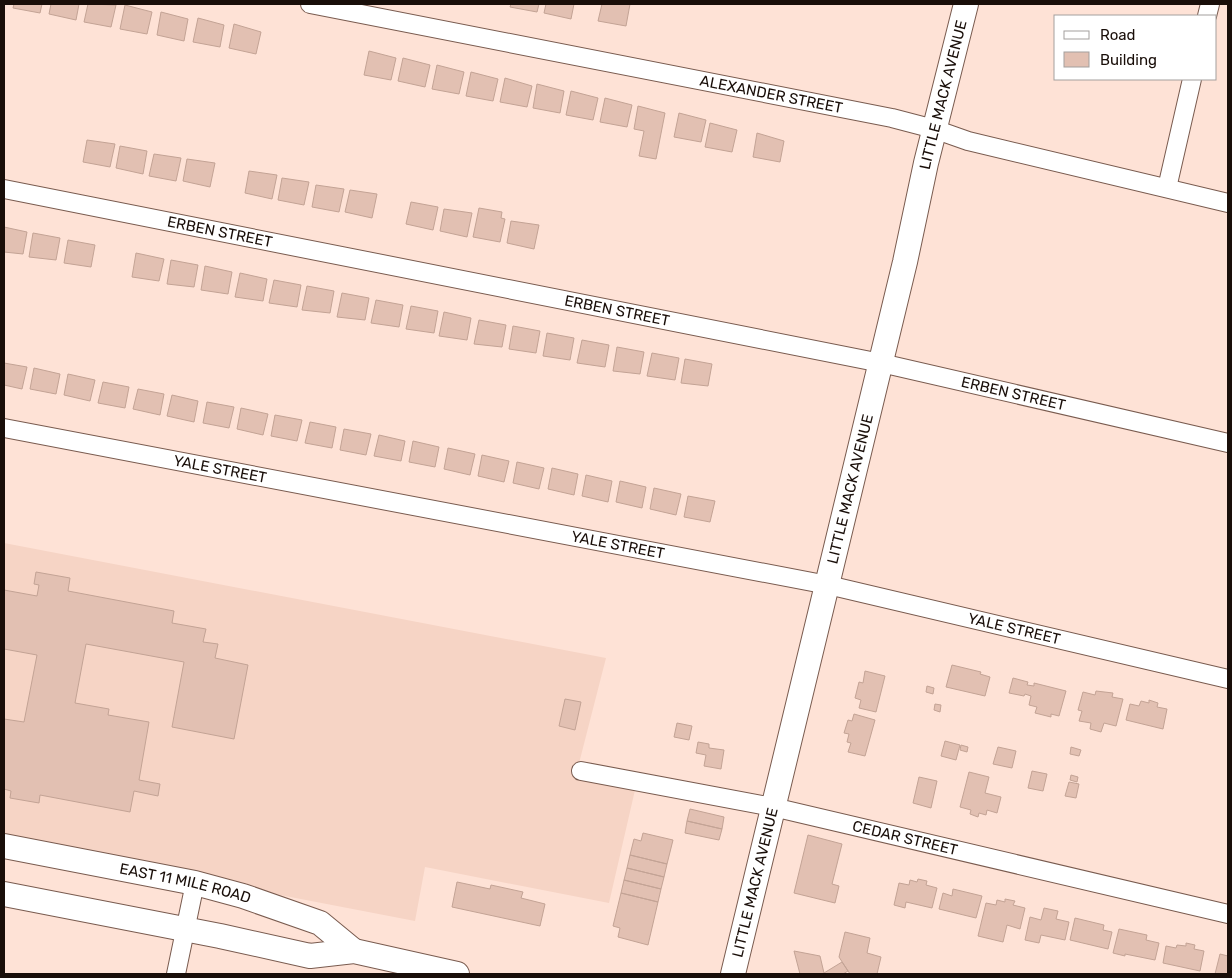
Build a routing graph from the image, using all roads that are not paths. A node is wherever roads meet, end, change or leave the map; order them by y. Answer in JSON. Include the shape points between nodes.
{"nodes":[{"id":1,"x":310,"y":4,"type":"edge"},
{"id":2,"x":966,"y":4,"type":"edge"},
{"id":3,"x":1192,"y":80,"type":"edge"},
{"id":4,"x":934,"y":129,"type":"junction"},
{"id":5,"x":1167,"y":188,"type":"junction"},
{"id":6,"x":4,"y":189,"type":"edge"},
{"id":7,"x":1228,"y":203,"type":"edge"},
{"id":8,"x":881,"y":363,"type":"junction"},
{"id":9,"x":4,"y":428,"type":"edge"},
{"id":10,"x":1228,"y":444,"type":"edge"},
{"id":11,"x":828,"y":585,"type":"junction"},
{"id":12,"x":1228,"y":679,"type":"edge"},
{"id":13,"x":581,"y":771,"type":"dead end"},
{"id":14,"x":773,"y":807,"type":"junction"},
{"id":15,"x":4,"y":846,"type":"edge"},
{"id":16,"x":195,"y":884,"type":"junction"},
{"id":17,"x":4,"y":894,"type":"edge"},
{"id":18,"x":1228,"y":914,"type":"edge"},
{"id":19,"x":186,"y":929,"type":"junction"},
{"id":20,"x":354,"y":950,"type":"junction"},
{"id":21,"x":176,"y":974,"type":"edge"},
{"id":22,"x":457,"y":974,"type":"edge"},
{"id":23,"x":733,"y":974,"type":"edge"}],
"edges":[{"from":1,"to":4,"type":"street","name":"ALEXANDER STREET","via":[[892,118]]},
{"from":2,"to":4,"type":"main road","name":"LITTLE MACK AVENUE"},
{"from":3,"to":5,"type":"street"},
{"from":4,"to":5,"type":"street","name":"ALEXANDER STREET","via":[[968,141]]},
{"from":4,"to":8,"type":"main road","name":"LITTLE MACK AVENUE"},
{"from":5,"to":7,"type":"street","name":"ALEXANDER STREET"},
{"from":6,"to":8,"type":"street","name":"ERBEN STREET"},
{"from":8,"to":10,"type":"street","name":"ERBEN STREET"},
{"from":8,"to":11,"type":"main road","name":"LITTLE MACK AVENUE"},
{"from":9,"to":11,"type":"street","name":"YALE STREET"},
{"from":11,"to":12,"type":"street","name":"YALE STREET"},
{"from":11,"to":14,"type":"main road","name":"LITTLE MACK AVENUE"},
{"from":13,"to":14,"type":"street","name":"CEDAR STREET"},
{"from":14,"to":18,"type":"street","name":"CEDAR STREET"},
{"from":14,"to":23,"type":"main road","name":"LITTLE MACK AVENUE"},
{"from":15,"to":16,"type":"main road","name":"EAST 11 MILE ROAD"},
{"from":16,"to":19,"type":"street"},
{"from":16,"to":20,"type":"main road","name":"EAST 11 MILE ROAD","via":[[243,896],[320,923]]},
{"from":17,"to":19,"type":"main road","name":"EAST 11 MILE ROAD"},
{"from":19,"to":20,"type":"main road","name":"EAST 11 MILE ROAD","via":[[310,956]]},
{"from":19,"to":21,"type":"street"},
{"from":20,"to":22,"type":"main road","name":"EAST 11 MILE ROAD"}]}
